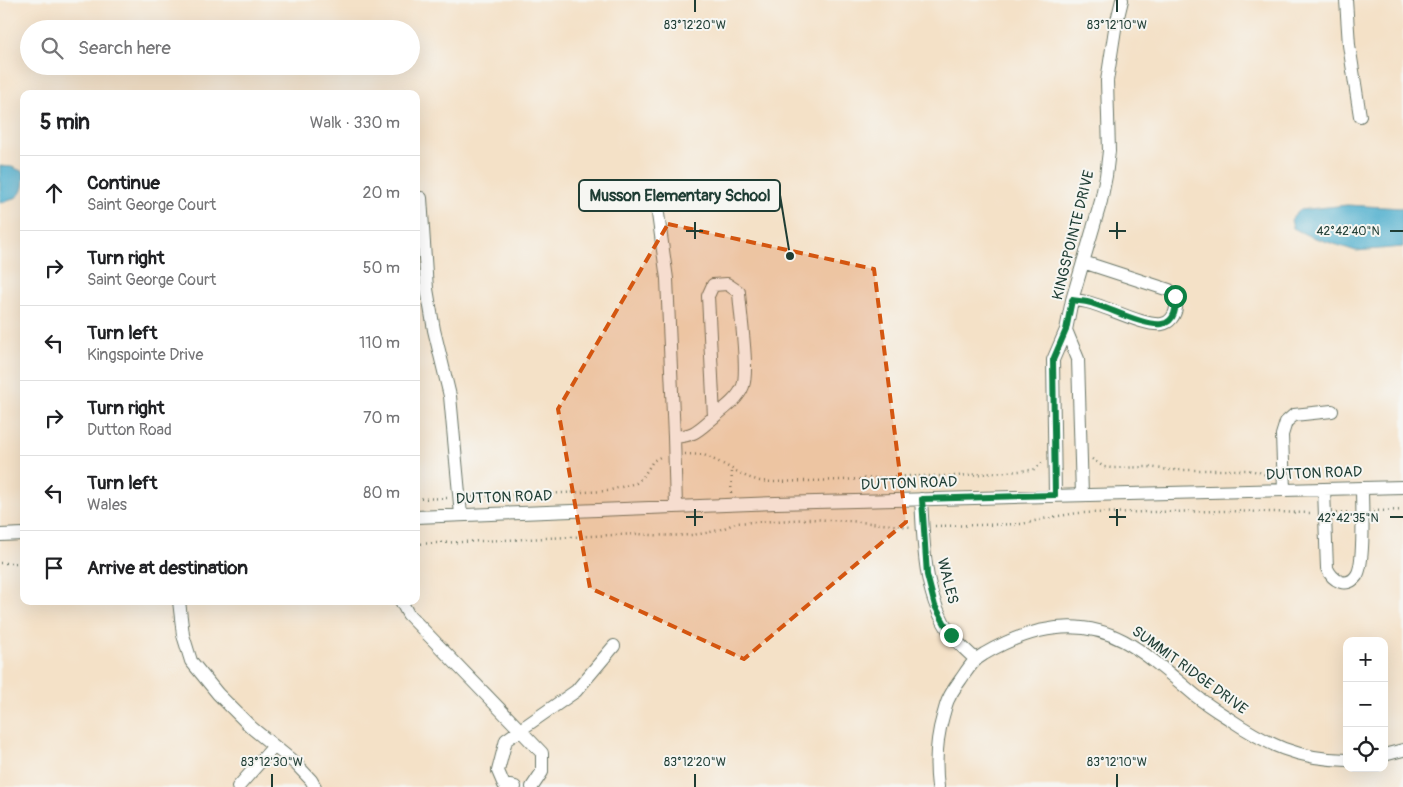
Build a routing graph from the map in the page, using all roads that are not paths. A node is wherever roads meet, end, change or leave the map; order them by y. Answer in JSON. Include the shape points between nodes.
{"nodes":[{"id":1,"x":1122,"y":0,"type":"edge"},
{"id":2,"x":1346,"y":0,"type":"edge"},
{"id":3,"x":1360,"y":116,"type":"dead end"},
{"id":4,"x":421,"y":198,"type":"dead end"},
{"id":5,"x":658,"y":214,"type":"dead end"},
{"id":6,"x":1083,"y":262,"type":"junction"},
{"id":7,"x":1072,"y":300,"type":"junction"},
{"id":8,"x":1066,"y":330,"type":"junction"},
{"id":9,"x":1332,"y":411,"type":"dead end"},
{"id":10,"x":714,"y":417,"type":"junction"},
{"id":11,"x":674,"y":437,"type":"junction"},
{"id":12,"x":1284,"y":486,"type":"junction"},
{"id":13,"x":1403,"y":487,"type":"edge"},
{"id":14,"x":1362,"y":488,"type":"junction"},
{"id":15,"x":1324,"y":490,"type":"junction"},
{"id":16,"x":1082,"y":494,"type":"junction"},
{"id":17,"x":1055,"y":495,"type":"junction"},
{"id":18,"x":922,"y":499,"type":"junction"},
{"id":19,"x":676,"y":507,"type":"junction"},
{"id":20,"x":462,"y":515,"type":"junction"},
{"id":21,"x":420,"y":517,"type":"edge"},
{"id":22,"x":20,"y":534,"type":"edge"},
{"id":23,"x":0,"y":535,"type":"edge"},
{"id":24,"x":179,"y":605,"type":"edge"},
{"id":25,"x":404,"y":605,"type":"edge"},
{"id":26,"x":614,"y":646,"type":"dead end"},
{"id":27,"x":975,"y":660,"type":"junction"},
{"id":28,"x":520,"y":730,"type":"junction"},
{"id":29,"x":274,"y":746,"type":"junction"},
{"id":30,"x":1403,"y":750,"type":"edge"},
{"id":31,"x":1388,"y":754,"type":"edge"},
{"id":32,"x":1343,"y":760,"type":"edge"},
{"id":33,"x":238,"y":787,"type":"edge"},
{"id":34,"x":316,"y":787,"type":"edge"},
{"id":35,"x":515,"y":787,"type":"edge"},
{"id":36,"x":532,"y":787,"type":"edge"},
{"id":37,"x":938,"y":787,"type":"edge"}],
"edges":[{"from":1,"to":6,"type":"street","name":"KINGSPOINTE DRIVE","via":[[1107,81],[1109,151],[1106,176]]},
{"from":2,"to":3,"type":"street"},
{"from":4,"to":20,"type":"street","via":[[427,289],[450,396]]},
{"from":5,"to":11,"type":"street","via":[[666,280]]},
{"from":6,"to":7,"type":"street","name":"KINGSPOINTE DRIVE"},
{"from":6,"to":7,"type":"street","via":[[1170,290],[1175,296],[1174,314],[1168,322],[1146,322],[1088,302]]},
{"from":7,"to":8,"type":"street","name":"KINGSPOINTE DRIVE"},
{"from":8,"to":16,"type":"street","via":[[1078,359]]},
{"from":8,"to":17,"type":"street","name":"KINGSPOINTE DRIVE","via":[[1053,360]]},
{"from":9,"to":12,"type":"street","via":[[1294,415],[1286,422],[1282,435]]},
{"from":10,"to":10,"type":"street","via":[[735,399],[743,385],[745,362],[739,292],[727,284],[713,286],[708,296]]},
{"from":10,"to":11,"type":"street","via":[[692,435]]},
{"from":11,"to":19,"type":"street"},
{"from":12,"to":15,"type":"street","name":"DUTTON ROAD"},
{"from":12,"to":16,"type":"street","name":"DUTTON ROAD"},
{"from":13,"to":14,"type":"street","name":"DUTTON ROAD"},
{"from":14,"to":15,"type":"street","name":"DUTTON ROAD"},
{"from":14,"to":15,"type":"street","via":[[1363,539],[1358,574],[1350,581],[1339,582],[1331,577],[1328,568]]},
{"from":16,"to":17,"type":"street","name":"DUTTON ROAD"},
{"from":17,"to":18,"type":"street","name":"DUTTON ROAD"},
{"from":18,"to":19,"type":"street","name":"DUTTON ROAD"},
{"from":18,"to":27,"type":"street","name":"WALES","via":[[924,552],[935,606],[951,635]]},
{"from":19,"to":20,"type":"street","name":"DUTTON ROAD"},
{"from":20,"to":21,"type":"street","name":"DUTTON ROAD"},
{"from":22,"to":23,"type":"street"},
{"from":24,"to":29,"type":"street","via":[[183,635],[191,661],[218,694]]},
{"from":25,"to":28,"type":"street","via":[[408,614]]},
{"from":26,"to":28,"type":"street","via":[[576,692]]},
{"from":27,"to":32,"type":"street","name":"SUMMIT RIDGE DRIVE","via":[[999,645],[1034,631],[1077,627],[1100,632],[1123,640],[1257,738],[1313,758]]},
{"from":27,"to":37,"type":"street","name":"SUMMIT RIDGE DRIVE","via":[[948,699],[937,737]]},
{"from":28,"to":35,"type":"street","via":[[506,740],[498,771],[504,785]]},
{"from":28,"to":36,"type":"street","via":[[542,753],[542,772]]},
{"from":29,"to":33,"type":"street"},
{"from":29,"to":34,"type":"street","via":[[295,763]]},
{"from":30,"to":31,"type":"street"}]}
